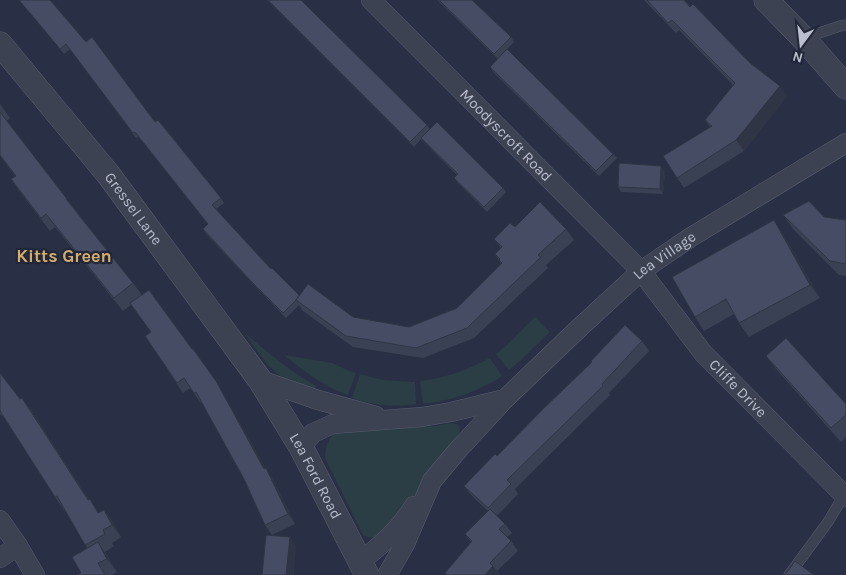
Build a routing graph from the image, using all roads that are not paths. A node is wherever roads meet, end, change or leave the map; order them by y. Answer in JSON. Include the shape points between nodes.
{"nodes":[{"id":1,"x":371,"y":0,"type":"edge"},
{"id":2,"x":766,"y":0,"type":"edge"},
{"id":3,"x":846,"y":25,"type":"edge"},
{"id":4,"x":803,"y":38,"type":"junction"},
{"id":5,"x":0,"y":44,"type":"edge"},
{"id":6,"x":846,"y":87,"type":"edge"},
{"id":7,"x":846,"y":143,"type":"edge"},
{"id":8,"x":641,"y":271,"type":"junction"},
{"id":9,"x":260,"y":380,"type":"junction"},
{"id":10,"x":505,"y":399,"type":"junction"},
{"id":11,"x":392,"y":420,"type":"junction"},
{"id":12,"x":301,"y":447,"type":"junction"},
{"id":13,"x":432,"y":481,"type":"junction"},
{"id":14,"x":845,"y":495,"type":"edge"},
{"id":15,"x":0,"y":520,"type":"edge"},
{"id":16,"x":18,"y":546,"type":"junction"},
{"id":17,"x":0,"y":558,"type":"edge"},
{"id":18,"x":364,"y":569,"type":"edge"},
{"id":19,"x":35,"y":575,"type":"edge"},
{"id":20,"x":387,"y":575,"type":"edge"},
{"id":21,"x":789,"y":575,"type":"edge"}],
"edges":[{"from":1,"to":8,"type":"street","name":"Moodyscroft Road"},
{"from":2,"to":4,"type":"street"},
{"from":3,"to":4,"type":"lane"},
{"from":4,"to":6,"type":"street"},
{"from":5,"to":9,"type":"street","name":"Gressel Lane","via":[[108,174]]},
{"from":7,"to":8,"type":"street","name":"Lea Village"},
{"from":8,"to":10,"type":"street","name":"Lea Village"},
{"from":8,"to":14,"type":"street","name":"Cliffe Drive","via":[[704,353]]},
{"from":9,"to":11,"type":"street","name":"Lea Village"},
{"from":9,"to":12,"type":"street","name":"Lea Ford Road"},
{"from":10,"to":11,"type":"street","name":"Lea Village","via":[[451,412]]},
{"from":10,"to":13,"type":"street","name":"Lea Village"},
{"from":11,"to":12,"type":"street","name":"Lea Village","via":[[333,424],[314,433]]},
{"from":12,"to":18,"type":"street","name":"Lea Ford Road"},
{"from":13,"to":18,"type":"street","via":[[407,519]]},
{"from":13,"to":20,"type":"street","name":"Lea Village","via":[[406,544]]},
{"from":14,"to":21,"type":"lane"},
{"from":15,"to":16,"type":"street"},
{"from":16,"to":17,"type":"street"},
{"from":16,"to":19,"type":"street"}]}
